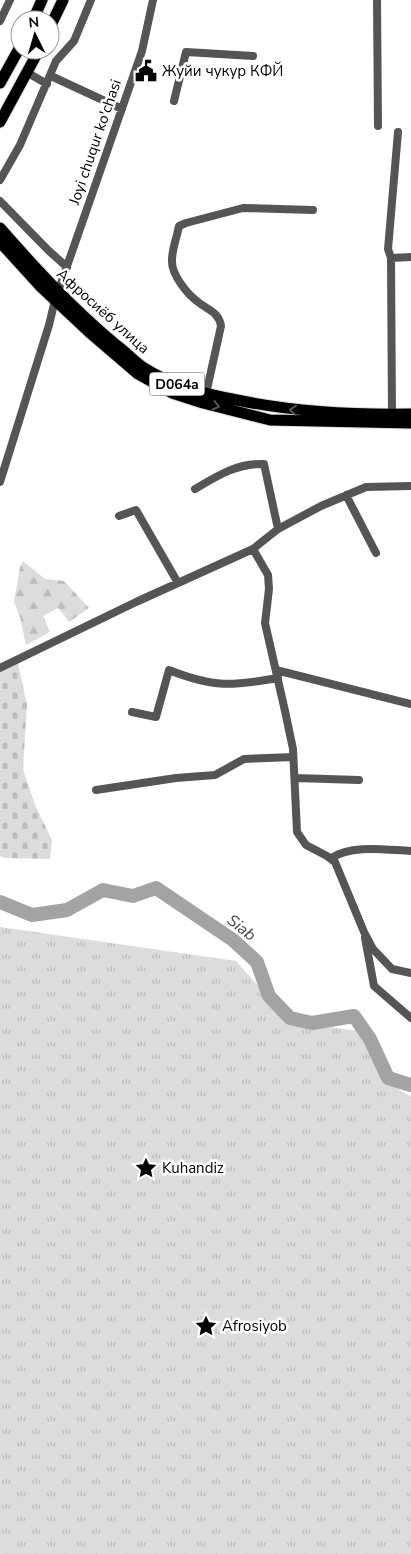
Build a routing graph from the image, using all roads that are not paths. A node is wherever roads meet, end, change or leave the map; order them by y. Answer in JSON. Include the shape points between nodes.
{"nodes":[{"id":1,"x":10,"y":0,"type":"edge"},
{"id":2,"x":91,"y":0,"type":"edge"},
{"id":3,"x":153,"y":0,"type":"edge"},
{"id":4,"x":377,"y":0,"type":"edge"},
{"id":5,"x":0,"y":20,"type":"edge"},
{"id":6,"x":252,"y":56,"type":"dead end"},
{"id":7,"x":12,"y":60,"type":"edge"},
{"id":8,"x":34,"y":60,"type":"edge"},
{"id":9,"x":28,"y":73,"type":"junction"},
{"id":10,"x":49,"y":80,"type":"junction"},
{"id":11,"x":0,"y":83,"type":"edge"},
{"id":12,"x":174,"y":102,"type":"dead end"},
{"id":13,"x":122,"y":109,"type":"junction"},
{"id":14,"x":0,"y":122,"type":"edge"},
{"id":15,"x":378,"y":126,"type":"dead end"},
{"id":16,"x":398,"y":132,"type":"dead end"},
{"id":17,"x":0,"y":180,"type":"edge"},
{"id":18,"x":0,"y":201,"type":"edge"},
{"id":19,"x":313,"y":210,"type":"dead end"},
{"id":20,"x":0,"y":228,"type":"edge"},
{"id":21,"x":0,"y":242,"type":"edge"},
{"id":22,"x":411,"y":257,"type":"edge"},
{"id":23,"x":391,"y":258,"type":"junction"},
{"id":24,"x":67,"y":266,"type":"junction"},
{"id":25,"x":56,"y":296,"type":"junction"},
{"id":26,"x":206,"y":394,"type":"junction"},
{"id":27,"x":411,"y":414,"type":"edge"},
{"id":28,"x":392,"y":415,"type":"junction"},
{"id":29,"x":411,"y":423,"type":"edge"},
{"id":30,"x":0,"y":482,"type":"edge"},
{"id":31,"x":411,"y":486,"type":"edge"},
{"id":32,"x":195,"y":489,"type":"dead end"},
{"id":33,"x":346,"y":495,"type":"junction"},
{"id":34,"x":119,"y":516,"type":"dead end"},
{"id":35,"x":278,"y":529,"type":"junction"},
{"id":36,"x":252,"y":549,"type":"junction"},
{"id":37,"x":376,"y":553,"type":"dead end"},
{"id":38,"x":178,"y":583,"type":"junction"},
{"id":39,"x":0,"y":668,"type":"edge"},
{"id":40,"x":277,"y":674,"type":"junction"},
{"id":41,"x":411,"y":704,"type":"edge"},
{"id":42,"x":132,"y":712,"type":"dead end"},
{"id":43,"x":293,"y":757,"type":"junction"},
{"id":44,"x":295,"y":778,"type":"junction"},
{"id":45,"x":359,"y":780,"type":"dead end"},
{"id":46,"x":96,"y":790,"type":"dead end"},
{"id":47,"x":411,"y":851,"type":"edge"},
{"id":48,"x":331,"y":858,"type":"junction"},
{"id":49,"x":364,"y":932,"type":"junction"},
{"id":50,"x":411,"y":973,"type":"edge"},
{"id":51,"x":411,"y":1018,"type":"edge"}],
"edges":[{"from":1,"to":5,"type":"street"},
{"from":2,"to":10,"type":"street","via":[[74,41],[56,61]]},
{"from":3,"to":13,"type":"street","name":"Joyi chuqur ko'chasi","via":[[142,51]]},
{"from":4,"to":15,"type":"street"},
{"from":6,"to":12,"type":"street","via":[[186,52]]},
{"from":7,"to":11,"type":"main road"},
{"from":8,"to":9,"type":"main road"},
{"from":9,"to":10,"type":"street"},
{"from":9,"to":14,"type":"main road"},
{"from":10,"to":13,"type":"street"},
{"from":10,"to":17,"type":"street","via":[[20,145]]},
{"from":13,"to":24,"type":"street","name":"Joyi chuqur ko'chasi"},
{"from":16,"to":23,"type":"street","via":[[388,249]]},
{"from":18,"to":24,"type":"street"},
{"from":19,"to":26,"type":"street","via":[[243,208],[179,226],[173,270],[192,296],[216,314],[221,326]]},
{"from":20,"to":25,"type":"main road","name":"Афросиёб улица","number":"D064a"},
{"from":21,"to":25,"type":"main road","name":"Афросиёб улица","number":"D064a"},
{"from":22,"to":23,"type":"street"},
{"from":23,"to":28,"type":"street"},
{"from":24,"to":25,"type":"street","name":"Joyi chuqur ko'chasi"},
{"from":25,"to":26,"type":"main road","name":"Афросиёб улица","number":"D064a","via":[[144,368]]},
{"from":25,"to":29,"type":"main road","name":"Афросиёб улица","number":"D064a","one_way":true,"via":[[89,332],[138,374],[172,393],[270,420]]},
{"from":25,"to":30,"type":"street","name":"Joyi chuqur ko'chasi"},
{"from":28,"to":26,"type":"main road","name":"Афросиёб улица","number":"D064a","one_way":true,"via":[[331,414],[273,408]]},
{"from":27,"to":28,"type":"main road","name":"Афросиёб улица","number":"D064a"},
{"from":31,"to":33,"type":"street","via":[[366,487]]},
{"from":32,"to":35,"type":"street","via":[[230,469],[264,464]]},
{"from":33,"to":35,"type":"street"},
{"from":33,"to":37,"type":"street"},
{"from":34,"to":38,"type":"street","via":[[136,510]]},
{"from":35,"to":36,"type":"street"},
{"from":36,"to":38,"type":"street"},
{"from":36,"to":40,"type":"street","via":[[268,576],[265,623]]},
{"from":38,"to":39,"type":"street"},
{"from":40,"to":41,"type":"street"},
{"from":40,"to":42,"type":"street","via":[[240,684],[216,684],[169,670],[156,717]]},
{"from":40,"to":43,"type":"street"},
{"from":43,"to":44,"type":"street"},
{"from":43,"to":46,"type":"street","via":[[244,759],[215,775]]},
{"from":44,"to":45,"type":"street"},
{"from":44,"to":48,"type":"street","via":[[296,824],[300,839]]},
{"from":47,"to":48,"type":"street","via":[[358,850]]},
{"from":48,"to":49,"type":"street","via":[[338,867]]},
{"from":49,"to":50,"type":"street","via":[[373,949],[392,969]]},
{"from":49,"to":51,"type":"street","via":[[374,986]]}]}
